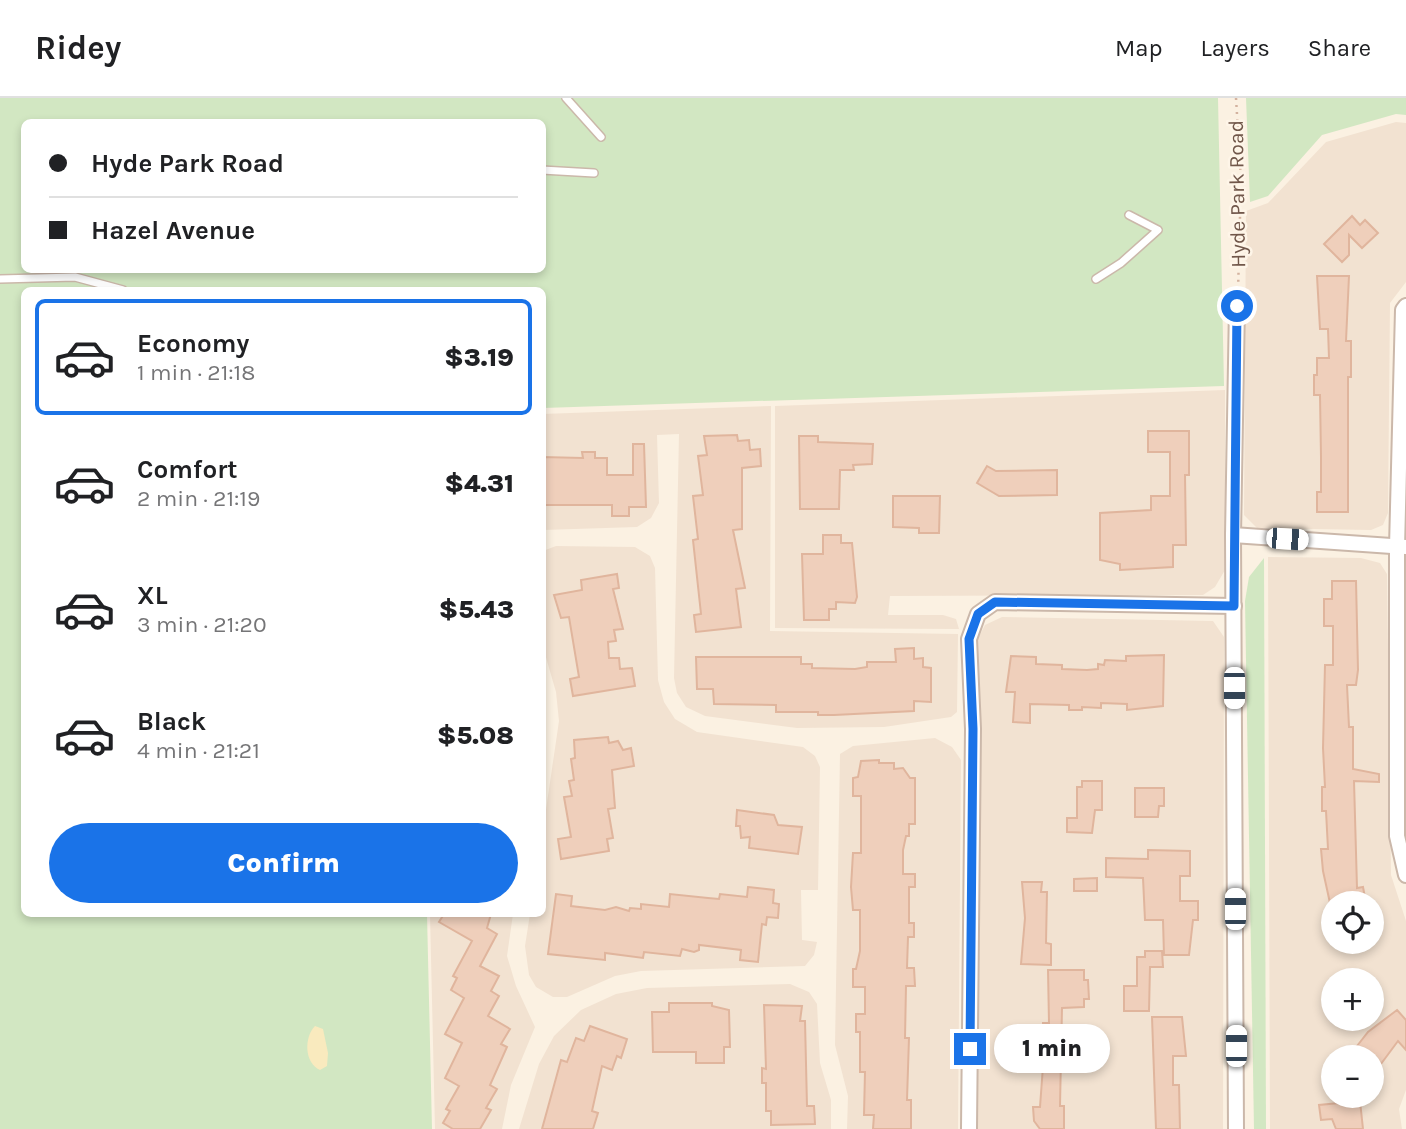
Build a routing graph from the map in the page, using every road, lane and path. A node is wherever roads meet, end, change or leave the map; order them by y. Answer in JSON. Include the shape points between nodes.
{"nodes":[{"id":1,"x":566,"y":98,"type":"edge"},
{"id":2,"x":1236,"y":98,"type":"edge"},
{"id":3,"x":601,"y":137,"type":"dead end"},
{"id":4,"x":546,"y":170,"type":"edge"},
{"id":5,"x":594,"y":173,"type":"dead end"},
{"id":6,"x":1129,"y":215,"type":"dead end"},
{"id":7,"x":0,"y":279,"type":"edge"},
{"id":8,"x":1096,"y":279,"type":"dead end"},
{"id":9,"x":113,"y":287,"type":"edge"},
{"id":10,"x":1237,"y":306,"type":"joint"},
{"id":11,"x":1406,"y":306,"type":"edge"},
{"id":12,"x":1233,"y":535,"type":"junction"},
{"id":13,"x":1402,"y":547,"type":"edge"},
{"id":14,"x":1234,"y":606,"type":"junction"},
{"id":15,"x":1406,"y":875,"type":"edge"},
{"id":16,"x":969,"y":1129,"type":"edge"},
{"id":17,"x":1236,"y":1129,"type":"edge"}],
"edges":[{"from":1,"to":3,"type":"lane"},
{"from":2,"to":10,"type":"path","name":"Hyde Park Road","via":[[1241,180]]},
{"from":4,"to":5,"type":"lane"},
{"from":6,"to":8,"type":"lane","via":[[1158,230]]},
{"from":7,"to":9,"type":"lane","via":[[75,277]]},
{"from":10,"to":12,"type":"street"},
{"from":11,"to":13,"type":"street"},
{"from":12,"to":13,"type":"street"},
{"from":12,"to":14,"type":"street"},
{"from":13,"to":15,"type":"street","via":[[1397,836]]},
{"from":14,"to":16,"type":"street","via":[[995,602],[978,614],[969,639],[973,729]]},
{"from":14,"to":17,"type":"street"}]}
